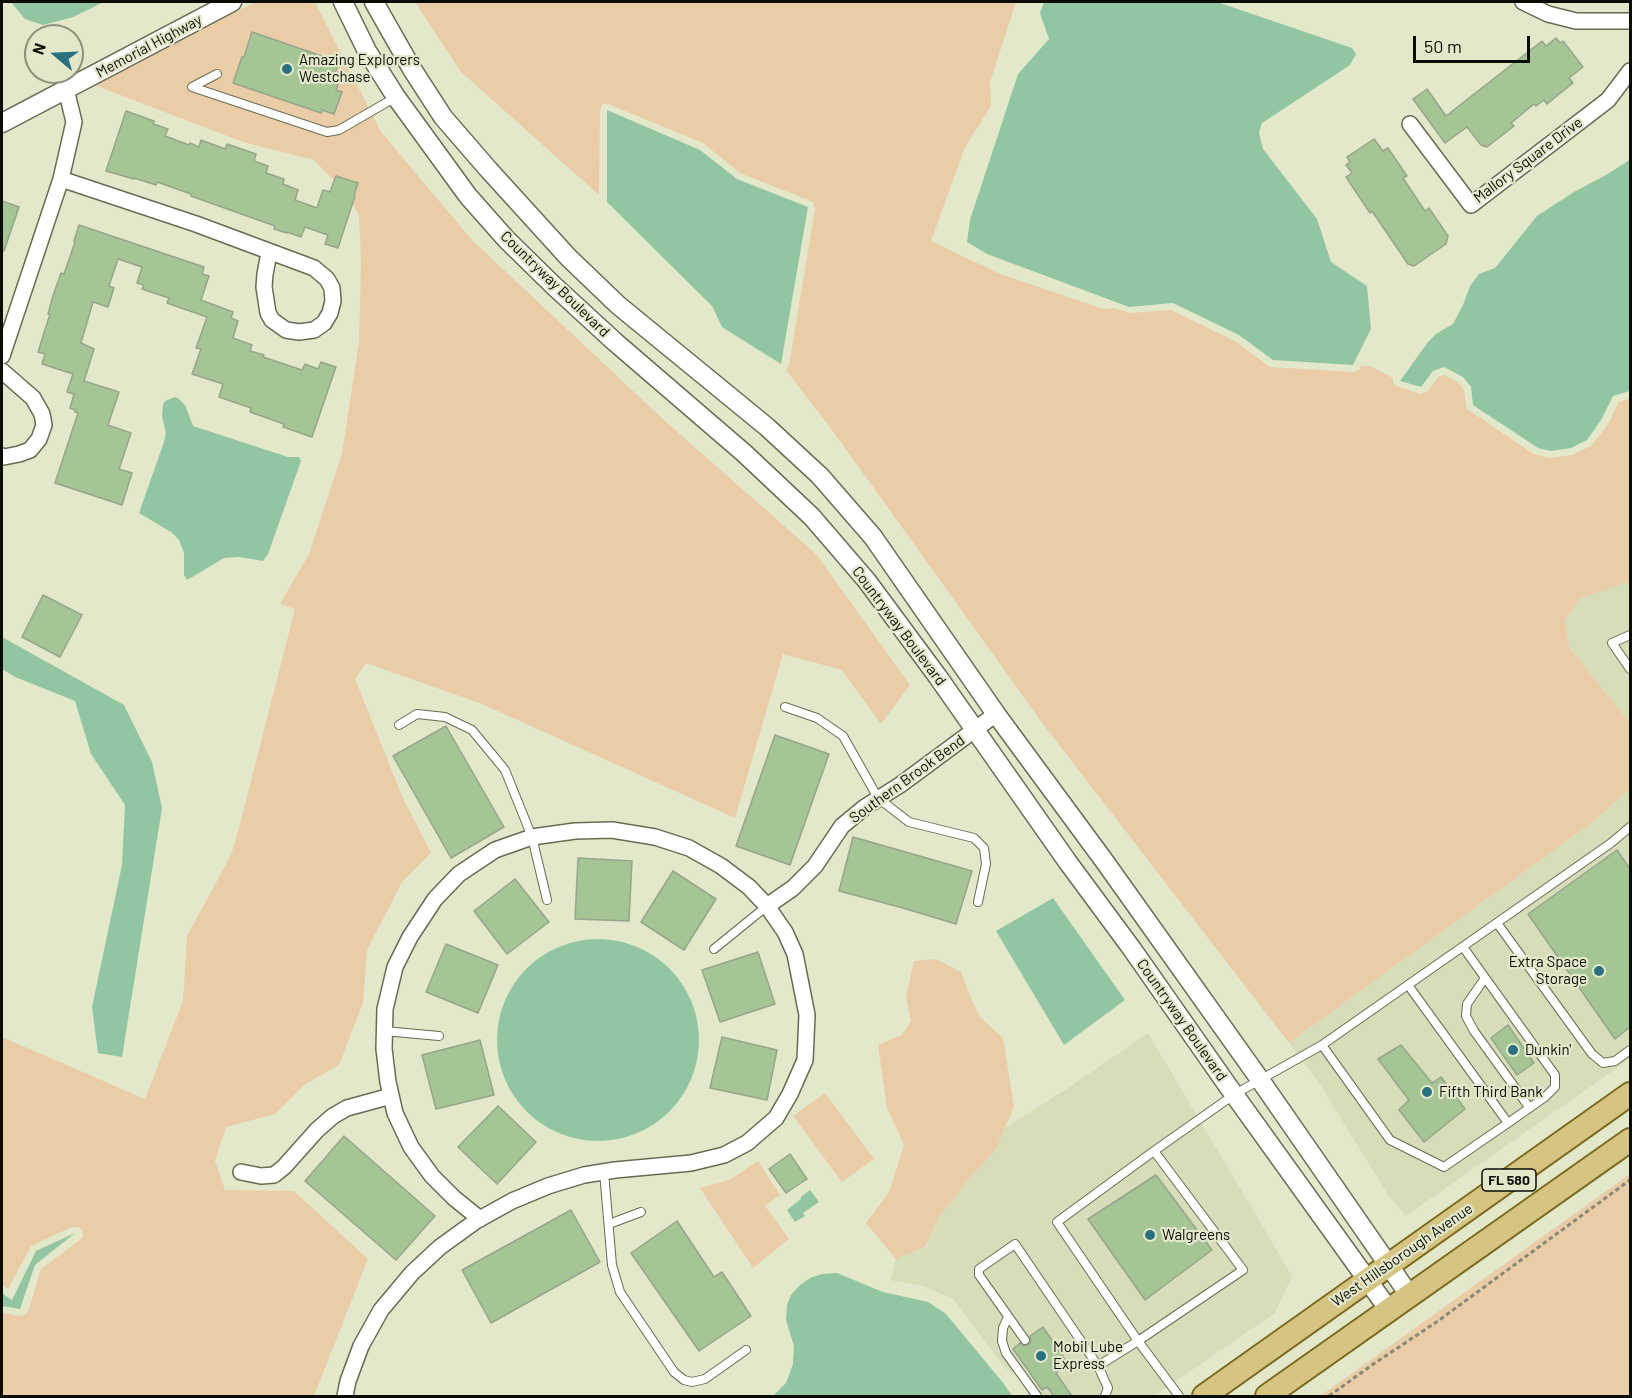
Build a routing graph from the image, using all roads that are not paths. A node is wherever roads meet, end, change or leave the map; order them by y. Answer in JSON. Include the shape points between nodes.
{"nodes":[{"id":1,"x":232,"y":2,"type":"edge"},
{"id":2,"x":343,"y":2,"type":"edge"},
{"id":3,"x":374,"y":2,"type":"edge"},
{"id":4,"x":1523,"y":2,"type":"edge"},
{"id":5,"x":1630,"y":21,"type":"edge"},
{"id":6,"x":1630,"y":71,"type":"edge"},
{"id":7,"x":217,"y":74,"type":"dead end"},
{"id":8,"x":66,"y":89,"type":"junction"},
{"id":9,"x":396,"y":98,"type":"junction"},
{"id":10,"x":2,"y":123,"type":"edge"},
{"id":11,"x":1410,"y":124,"type":"dead end"},
{"id":12,"x":60,"y":179,"type":"junction"},
{"id":13,"x":269,"y":253,"type":"junction"},
{"id":14,"x":656,"y":335,"type":"junction"},
{"id":15,"x":2,"y":356,"type":"edge"},
{"id":16,"x":636,"y":359,"type":"junction"},
{"id":17,"x":2,"y":371,"type":"edge"},
{"id":18,"x":2,"y":456,"type":"edge"},
{"id":19,"x":1630,"y":635,"type":"edge"},
{"id":20,"x":1630,"y":669,"type":"edge"},
{"id":21,"x":785,"y":707,"type":"dead end"},
{"id":22,"x":996,"y":714,"type":"junction"},
{"id":23,"x":399,"y":725,"type":"dead end"},
{"id":24,"x":975,"y":729,"type":"junction"},
{"id":25,"x":878,"y":798,"type":"junction"},
{"id":26,"x":1627,"y":830,"type":"edge"},
{"id":27,"x":532,"y":837,"type":"junction"},
{"id":28,"x":1630,"y":842,"type":"edge"},
{"id":29,"x":547,"y":900,"type":"dead end"},
{"id":30,"x":978,"y":902,"type":"dead end"},
{"id":31,"x":767,"y":906,"type":"junction"},
{"id":32,"x":1497,"y":923,"type":"junction"},
{"id":33,"x":1463,"y":947,"type":"junction"},
{"id":34,"x":714,"y":949,"type":"dead end"},
{"id":35,"x":1485,"y":978,"type":"junction"},
{"id":36,"x":1408,"y":985,"type":"junction"},
{"id":37,"x":384,"y":1031,"type":"junction"},
{"id":38,"x":439,"y":1036,"type":"dead end"},
{"id":39,"x":1322,"y":1045,"type":"junction"},
{"id":40,"x":1630,"y":1050,"type":"edge"},
{"id":41,"x":1260,"y":1080,"type":"junction"},
{"id":42,"x":1235,"y":1094,"type":"junction"},
{"id":43,"x":1630,"y":1094,"type":"edge"},
{"id":44,"x":391,"y":1096,"type":"junction"},
{"id":45,"x":1529,"y":1107,"type":"junction"},
{"id":46,"x":1508,"y":1123,"type":"junction"},
{"id":47,"x":1630,"y":1140,"type":"edge"},
{"id":48,"x":1154,"y":1151,"type":"junction"},
{"id":49,"x":241,"y":1172,"type":"dead end"},
{"id":50,"x":604,"y":1172,"type":"junction"},
{"id":51,"x":641,"y":1212,"type":"dead end"},
{"id":52,"x":480,"y":1219,"type":"junction"},
{"id":53,"x":609,"y":1224,"type":"junction"},
{"id":54,"x":1388,"y":1265,"type":"junction"},
{"id":55,"x":1367,"y":1280,"type":"junction"},
{"id":56,"x":1410,"y":1296,"type":"junction"},
{"id":57,"x":1389,"y":1310,"type":"junction"},
{"id":58,"x":1008,"y":1317,"type":"junction"},
{"id":59,"x":1024,"y":1340,"type":"dead end"},
{"id":60,"x":1138,"y":1341,"type":"junction"},
{"id":61,"x":746,"y":1350,"type":"dead end"},
{"id":62,"x":1098,"y":1366,"type":"junction"},
{"id":63,"x":345,"y":1396,"type":"edge"},
{"id":64,"x":1037,"y":1396,"type":"edge"},
{"id":65,"x":1105,"y":1396,"type":"edge"},
{"id":66,"x":1179,"y":1396,"type":"edge"},
{"id":67,"x":1204,"y":1396,"type":"edge"},
{"id":68,"x":1267,"y":1396,"type":"edge"}],
"edges":[{"from":1,"to":8,"type":"street","name":"Memorial Highway"},
{"from":2,"to":9,"type":"street","name":"Countryway Boulevard"},
{"from":3,"to":14,"type":"street","name":"Countryway Boulevard","via":[[443,117],[568,257]]},
{"from":4,"to":5,"type":"street","via":[[1576,21]]},
{"from":6,"to":11,"type":"street","name":"Mallory Square Drive","via":[[1608,100],[1471,205]]},
{"from":7,"to":9,"type":"lane","via":[[192,87],[327,132],[339,130]]},
{"from":8,"to":10,"type":"street","name":"Memorial Highway"},
{"from":8,"to":12,"type":"street","via":[[74,122]]},
{"from":9,"to":16,"type":"street","name":"Countryway Boulevard","via":[[468,196],[506,239]]},
{"from":12,"to":13,"type":"street"},
{"from":12,"to":15,"type":"street"},
{"from":13,"to":13,"type":"street","via":[[314,268],[327,279],[332,288],[330,314],[314,330],[286,330],[272,320],[264,287]]},
{"from":14,"to":16,"type":"street"},
{"from":14,"to":22,"type":"street","name":"Countryway Boulevard","via":[[820,476],[873,537]]},
{"from":16,"to":24,"type":"street","name":"Countryway Boulevard","via":[[812,517],[867,581]]},
{"from":17,"to":18,"type":"street","via":[[33,398],[44,425],[30,450]]},
{"from":19,"to":20,"type":"lane","via":[[1612,644]]},
{"from":21,"to":25,"type":"lane","via":[[817,718],[843,736]]},
{"from":22,"to":24,"type":"street","name":"Southern Brook Bend"},
{"from":22,"to":41,"type":"street","name":"Countryway Boulevard"},
{"from":23,"to":27,"type":"lane","via":[[417,714],[445,717],[472,730],[505,770]]},
{"from":24,"to":25,"type":"street","name":"Southern Brook Bend"},
{"from":24,"to":42,"type":"street","name":"Countryway Boulevard"},
{"from":25,"to":30,"type":"lane","via":[[909,822],[974,838],[984,848],[986,864]]},
{"from":25,"to":31,"type":"street","name":"Southern Brook Bend","via":[[842,826],[815,866],[793,888]]},
{"from":26,"to":28,"type":"lane"},
{"from":26,"to":32,"type":"lane"},
{"from":27,"to":29,"type":"lane"},
{"from":27,"to":31,"type":"street","via":[[612,830],[655,837],[689,848],[721,866]]},
{"from":27,"to":37,"type":"street","via":[[495,850],[459,874],[435,899],[395,967]]},
{"from":31,"to":34,"type":"lane"},
{"from":31,"to":50,"type":"street","via":[[795,954],[807,1015],[805,1060],[776,1118],[747,1143],[724,1155],[691,1163]]},
{"from":32,"to":33,"type":"lane"},
{"from":32,"to":40,"type":"lane","via":[[1592,1054],[1603,1063],[1615,1061]]},
{"from":33,"to":35,"type":"lane"},
{"from":33,"to":36,"type":"lane"},
{"from":35,"to":45,"type":"lane","via":[[1467,1004],[1466,1016]]},
{"from":35,"to":45,"type":"lane","via":[[1555,1075],[1555,1087]]},
{"from":36,"to":39,"type":"lane"},
{"from":36,"to":46,"type":"lane"},
{"from":37,"to":38,"type":"lane"},
{"from":37,"to":44,"type":"street"},
{"from":39,"to":41,"type":"lane"},
{"from":39,"to":46,"type":"lane","via":[[1390,1140],[1444,1167]]},
{"from":41,"to":42,"type":"lane"},
{"from":41,"to":54,"type":"street","name":"Countryway Boulevard"},
{"from":42,"to":48,"type":"lane"},
{"from":42,"to":55,"type":"street","name":"Countryway Boulevard"},
{"from":43,"to":54,"type":"main road","name":"West Hillsborough Avenue","number":"FL 580"},
{"from":44,"to":49,"type":"street","via":[[333,1116],[274,1175]]},
{"from":44,"to":52,"type":"street","via":[[411,1147],[432,1176]]},
{"from":45,"to":46,"type":"lane"},
{"from":47,"to":56,"type":"main road","number":"FL 580"},
{"from":48,"to":60,"type":"lane","via":[[1057,1222]]},
{"from":48,"to":60,"type":"lane","via":[[1243,1270]]},
{"from":50,"to":52,"type":"street","via":[[548,1186]]},
{"from":50,"to":53,"type":"lane"},
{"from":51,"to":53,"type":"lane"},
{"from":52,"to":63,"type":"street","via":[[411,1273],[381,1310],[361,1346]]},
{"from":53,"to":61,"type":"lane","via":[[612,1265],[620,1292],[674,1372],[692,1382],[705,1379]]},
{"from":54,"to":55,"type":"main road","name":"West Hillsborough Avenue","number":"FL 580"},
{"from":54,"to":56,"type":"street","name":"Countryway Boulevard"},
{"from":55,"to":57,"type":"street","name":"Countryway Boulevard"},
{"from":55,"to":67,"type":"main road","name":"West Hillsborough Avenue","number":"FL 580"},
{"from":56,"to":57,"type":"main road","number":"FL 580"},
{"from":57,"to":68,"type":"main road","number":"FL 580"},
{"from":58,"to":59,"type":"lane"},
{"from":58,"to":62,"type":"lane","via":[[979,1275],[979,1269],[1014,1244]]},
{"from":58,"to":64,"type":"lane","via":[[1002,1341],[1006,1353]]},
{"from":60,"to":62,"type":"lane"},
{"from":60,"to":66,"type":"lane"},
{"from":62,"to":65,"type":"lane","via":[[1108,1388]]}]}
